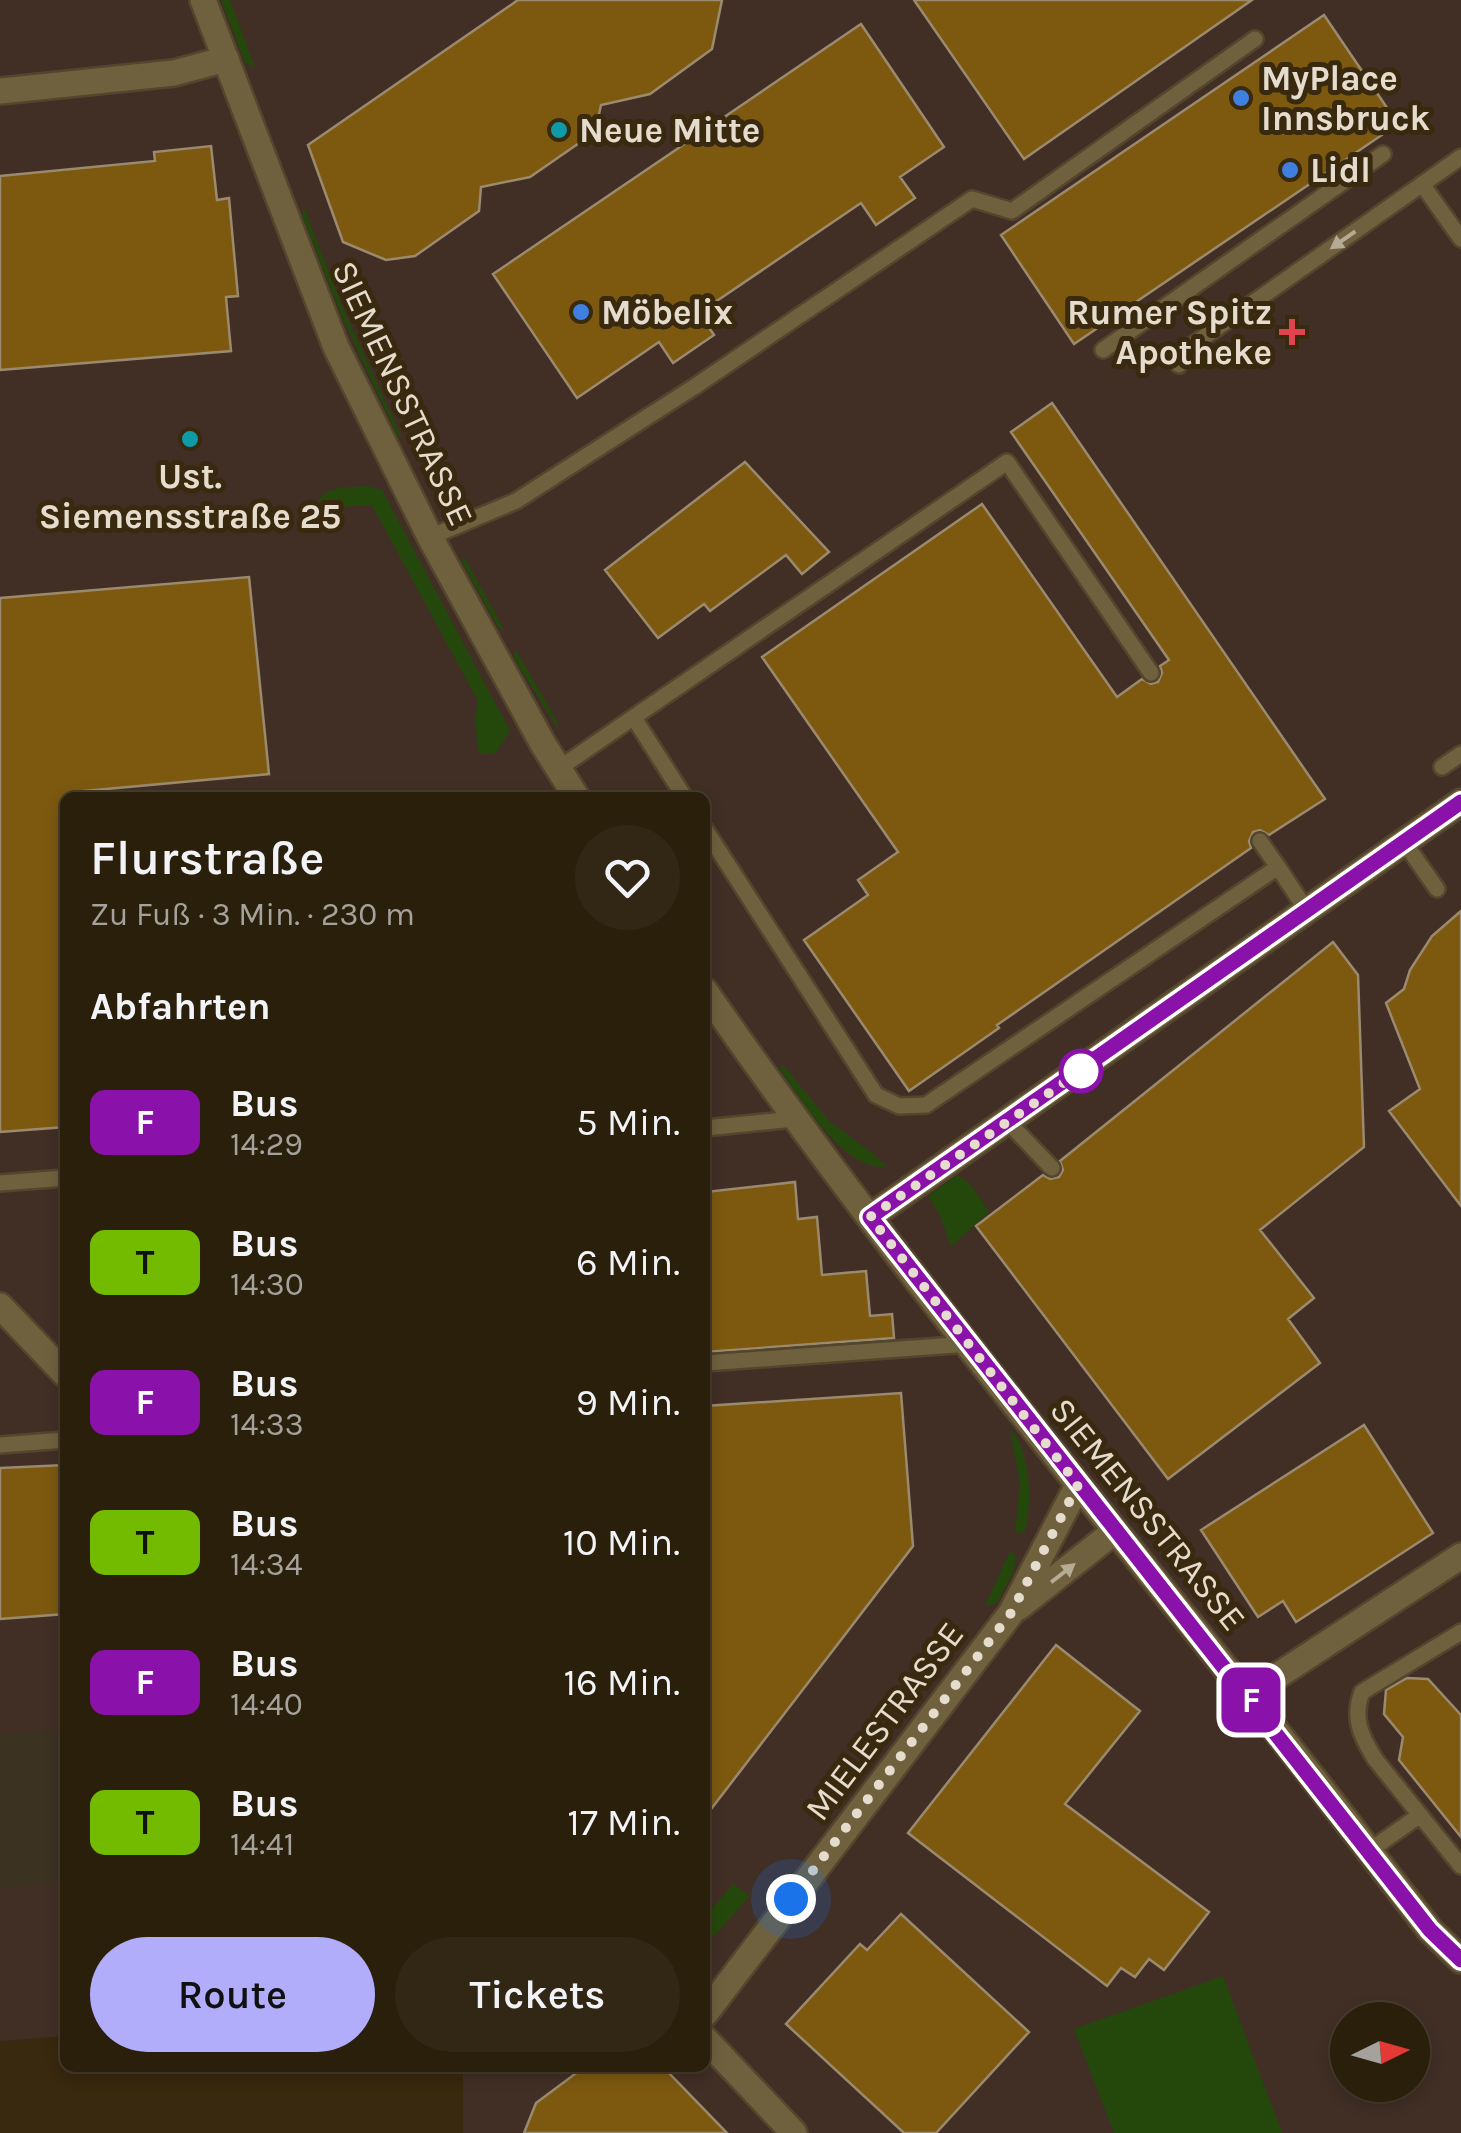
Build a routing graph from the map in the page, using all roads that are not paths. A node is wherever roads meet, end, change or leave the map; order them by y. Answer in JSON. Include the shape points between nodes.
{"nodes":[{"id":1,"x":203,"y":0,"type":"edge"},
{"id":2,"x":1255,"y":39,"type":"dead end"},
{"id":3,"x":226,"y":59,"type":"junction"},
{"id":4,"x":0,"y":91,"type":"edge"},
{"id":5,"x":1382,"y":154,"type":"dead end"},
{"id":6,"x":1461,"y":157,"type":"edge"},
{"id":7,"x":1422,"y":184,"type":"junction"},
{"id":8,"x":1461,"y":239,"type":"edge"},
{"id":9,"x":1103,"y":350,"type":"dead end"},
{"id":10,"x":1179,"y":365,"type":"dead end"},
{"id":11,"x":430,"y":537,"type":"junction"},
{"id":12,"x":1150,"y":673,"type":"dead end"},
{"id":13,"x":634,"y":718,"type":"junction"},
{"id":14,"x":1461,"y":754,"type":"edge"},
{"id":15,"x":1442,"y":767,"type":"dead end"},
{"id":16,"x":558,"y":769,"type":"junction"},
{"id":17,"x":573,"y":792,"type":"edge"},
{"id":18,"x":681,"y":792,"type":"edge"},
{"id":19,"x":1461,"y":802,"type":"edge"},
{"id":20,"x":710,"y":837,"type":"edge"},
{"id":21,"x":1260,"y":841,"type":"dead end"},
{"id":22,"x":1404,"y":842,"type":"junction"},
{"id":23,"x":1278,"y":867,"type":"junction"},
{"id":24,"x":1436,"y":890,"type":"dead end"},
{"id":25,"x":1306,"y":911,"type":"junction"},
{"id":26,"x":710,"y":997,"type":"edge"},
{"id":27,"x":794,"y":1119,"type":"junction"},
{"id":28,"x":1008,"y":1122,"type":"junction"},
{"id":29,"x":710,"y":1127,"type":"edge"},
{"id":30,"x":1052,"y":1168,"type":"dead end"},
{"id":31,"x":60,"y":1178,"type":"edge"},
{"id":32,"x":0,"y":1184,"type":"edge"},
{"id":33,"x":870,"y":1217,"type":"junction"},
{"id":34,"x":0,"y":1306,"type":"edge"},
{"id":35,"x":969,"y":1344,"type":"junction"},
{"id":36,"x":710,"y":1364,"type":"edge"},
{"id":37,"x":60,"y":1369,"type":"edge"},
{"id":38,"x":60,"y":1440,"type":"edge"},
{"id":39,"x":0,"y":1445,"type":"edge"},
{"id":40,"x":1078,"y":1485,"type":"junction"},
{"id":41,"x":1114,"y":1532,"type":"junction"},
{"id":42,"x":1461,"y":1556,"type":"edge"},
{"id":43,"x":1011,"y":1613,"type":"junction"},
{"id":44,"x":1461,"y":1632,"type":"edge"},
{"id":45,"x":1248,"y":1695,"type":"junction"},
{"id":46,"x":1420,"y":1815,"type":"junction"},
{"id":47,"x":1368,"y":1851,"type":"junction"},
{"id":48,"x":1461,"y":1866,"type":"edge"},
{"id":49,"x":1461,"y":1960,"type":"edge"},
{"id":50,"x":710,"y":2007,"type":"edge"},
{"id":51,"x":710,"y":2045,"type":"edge"},
{"id":52,"x":794,"y":2133,"type":"edge"}],
"edges":[{"from":1,"to":3,"type":"street","name":"SIEMENSSTRASSE"},
{"from":2,"to":11,"type":"lane","via":[[1012,211],[972,199],[516,502]]},
{"from":3,"to":4,"type":"street","via":[[174,72]]},
{"from":3,"to":11,"type":"street","name":"SIEMENSSTRASSE","via":[[336,347]]},
{"from":5,"to":9,"type":"lane"},
{"from":6,"to":7,"type":"lane"},
{"from":7,"to":8,"type":"lane"},
{"from":7,"to":10,"type":"lane","one_way":true,"via":[[1174,358]]},
{"from":11,"to":16,"type":"street","name":"SIEMENSSTRASSE"},
{"from":12,"to":13,"type":"lane","via":[[1007,462]]},
{"from":13,"to":16,"type":"lane"},
{"from":13,"to":18,"type":"lane"},
{"from":14,"to":15,"type":"lane"},
{"from":16,"to":17,"type":"street","name":"SIEMENSSTRASSE"},
{"from":19,"to":22,"type":"street"},
{"from":20,"to":23,"type":"lane","via":[[876,1095],[899,1106],[926,1105]]},
{"from":21,"to":23,"type":"lane"},
{"from":22,"to":24,"type":"lane"},
{"from":22,"to":25,"type":"street"},
{"from":23,"to":25,"type":"lane"},
{"from":25,"to":28,"type":"street"},
{"from":26,"to":27,"type":"street","name":"SIEMENSSTRASSE"},
{"from":27,"to":29,"type":"lane"},
{"from":27,"to":33,"type":"street","name":"SIEMENSSTRASSE"},
{"from":28,"to":30,"type":"lane"},
{"from":28,"to":33,"type":"street"},
{"from":31,"to":32,"type":"lane"},
{"from":33,"to":35,"type":"street","name":"SIEMENSSTRASSE"},
{"from":34,"to":37,"type":"street"},
{"from":35,"to":36,"type":"lane"},
{"from":35,"to":40,"type":"street","name":"SIEMENSSTRASSE"},
{"from":38,"to":39,"type":"lane"},
{"from":40,"to":41,"type":"street","name":"SIEMENSSTRASSE"},
{"from":40,"to":43,"type":"street","name":"MIELESTRASSE"},
{"from":43,"to":41,"type":"street","name":"MIELESTRASSE","one_way":true},
{"from":41,"to":45,"type":"street","name":"SIEMENSSTRASSE"},
{"from":42,"to":45,"type":"street"},
{"from":43,"to":50,"type":"street","name":"MIELESTRASSE"},
{"from":44,"to":46,"type":"lane","via":[[1362,1692],[1355,1710],[1375,1759]]},
{"from":45,"to":47,"type":"street","name":"SIEMENSSTRASSE"},
{"from":46,"to":47,"type":"lane"},
{"from":46,"to":48,"type":"lane"},
{"from":47,"to":49,"type":"street","name":"SIEMENSSTRASSE"},
{"from":51,"to":52,"type":"street"}]}
